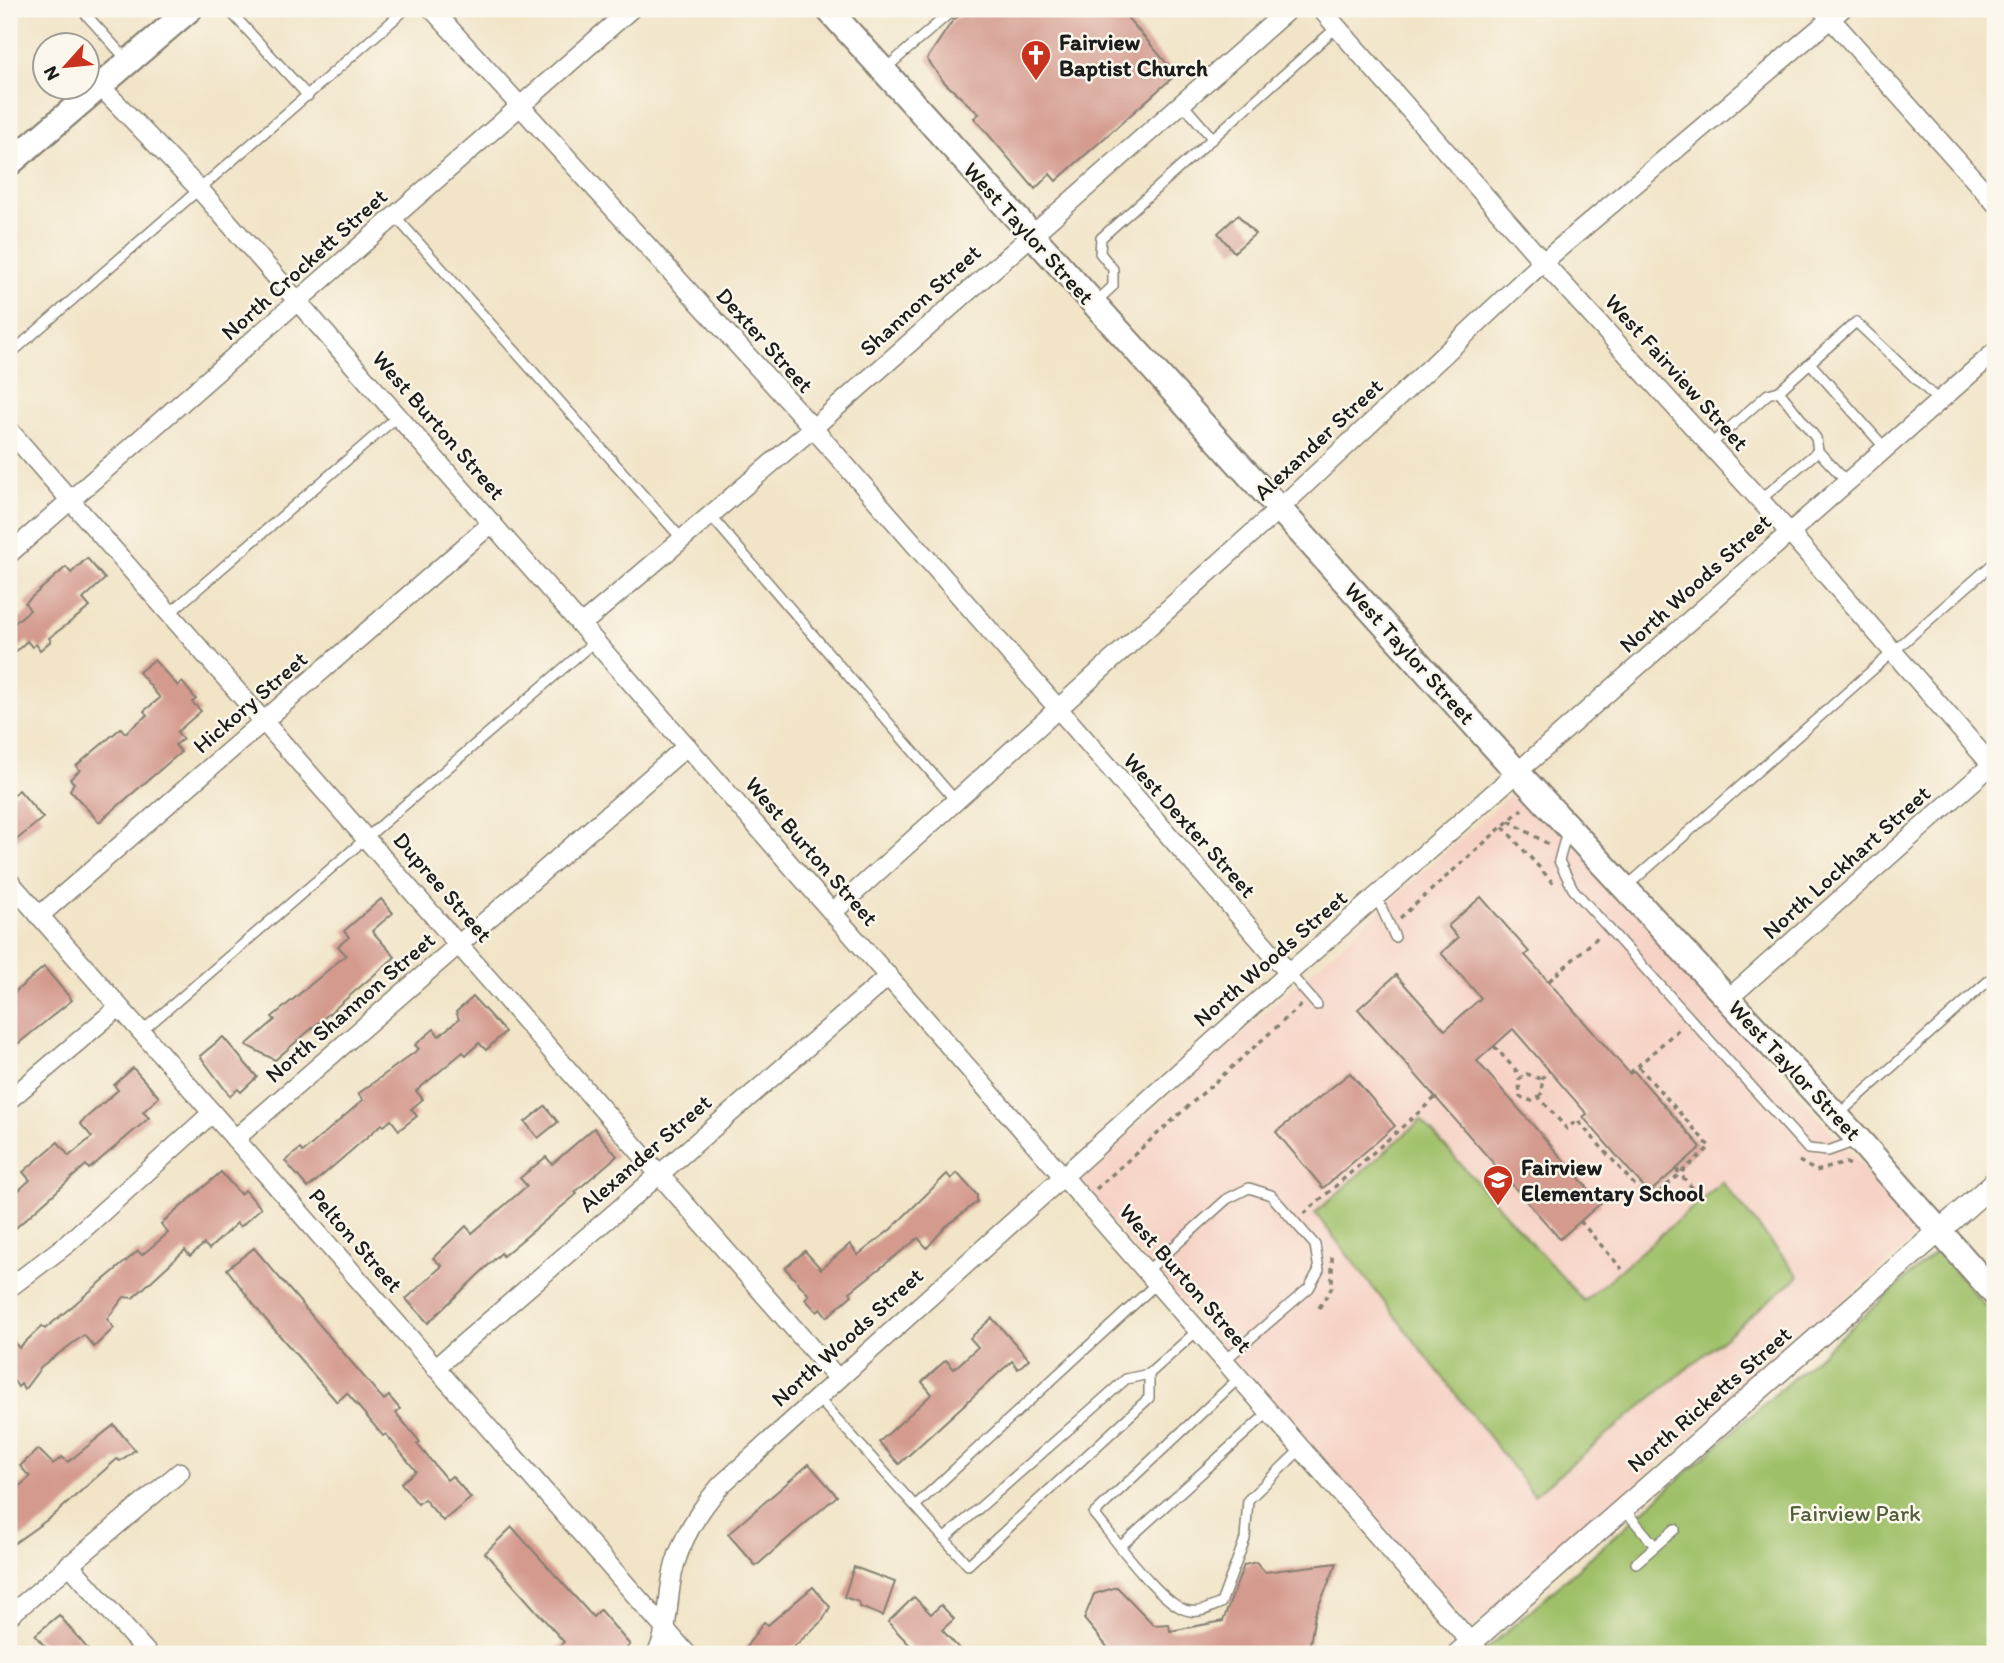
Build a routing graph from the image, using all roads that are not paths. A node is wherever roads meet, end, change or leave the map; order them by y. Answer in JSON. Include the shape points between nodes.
{"nodes":[{"id":1,"x":81,"y":9,"type":"edge"},
{"id":2,"x":190,"y":9,"type":"edge"},
{"id":3,"x":228,"y":9,"type":"edge"},
{"id":4,"x":406,"y":9,"type":"edge"},
{"id":5,"x":432,"y":9,"type":"edge"},
{"id":6,"x":631,"y":9,"type":"edge"},
{"id":7,"x":828,"y":9,"type":"edge"},
{"id":8,"x":1289,"y":9,"type":"edge"},
{"id":9,"x":1321,"y":9,"type":"edge"},
{"id":10,"x":953,"y":10,"type":"edge"},
{"id":11,"x":1832,"y":12,"type":"edge"},
{"id":12,"x":1337,"y":27,"type":"junction"},
{"id":13,"x":129,"y":62,"type":"junction"},
{"id":14,"x":884,"y":71,"type":"junction"},
{"id":15,"x":102,"y":84,"type":"edge"},
{"id":16,"x":102,"y":88,"type":"edge"},
{"id":17,"x":308,"y":96,"type":"junction"},
{"id":18,"x":81,"y":102,"type":"edge"},
{"id":19,"x":1181,"y":103,"type":"junction"},
{"id":20,"x":518,"y":105,"type":"junction"},
{"id":21,"x":1213,"y":139,"type":"junction"},
{"id":22,"x":9,"y":164,"type":"edge"},
{"id":23,"x":201,"y":191,"type":"junction"},
{"id":24,"x":1995,"y":203,"type":"edge"},
{"id":25,"x":395,"y":216,"type":"junction"},
{"id":26,"x":1030,"y":234,"type":"junction"},
{"id":27,"x":1543,"y":262,"type":"junction"},
{"id":28,"x":299,"y":303,"type":"junction"},
{"id":29,"x":1094,"y":304,"type":"junction"},
{"id":30,"x":1995,"y":352,"type":"edge"},
{"id":31,"x":9,"y":355,"type":"edge"},
{"id":32,"x":1810,"y":363,"type":"junction"},
{"id":33,"x":1779,"y":391,"type":"junction"},
{"id":34,"x":1939,"y":401,"type":"junction"},
{"id":35,"x":398,"y":416,"type":"junction"},
{"id":36,"x":813,"y":428,"type":"junction"},
{"id":37,"x":9,"y":430,"type":"edge"},
{"id":38,"x":1710,"y":445,"type":"junction"},
{"id":39,"x":1885,"y":448,"type":"junction"},
{"id":40,"x":1818,"y":451,"type":"junction"},
{"id":41,"x":1847,"y":482,"type":"junction"},
{"id":42,"x":71,"y":500,"type":"junction"},
{"id":43,"x":1760,"y":500,"type":"junction"},
{"id":44,"x":1279,"y":509,"type":"junction"},
{"id":45,"x":710,"y":515,"type":"junction"},
{"id":46,"x":492,"y":523,"type":"junction"},
{"id":47,"x":1789,"y":532,"type":"junction"},
{"id":48,"x":682,"y":539,"type":"junction"},
{"id":49,"x":9,"y":554,"type":"edge"},
{"id":50,"x":1995,"y":562,"type":"edge"},
{"id":51,"x":170,"y":613,"type":"junction"},
{"id":52,"x":581,"y":625,"type":"junction"},
{"id":53,"x":595,"y":641,"type":"junction"},
{"id":54,"x":1893,"y":652,"type":"junction"},
{"id":55,"x":1055,"y":709,"type":"junction"},
{"id":56,"x":266,"y":721,"type":"junction"},
{"id":57,"x":687,"y":746,"type":"junction"},
{"id":58,"x":1994,"y":765,"type":"edge"},
{"id":59,"x":1527,"y":781,"type":"junction"},
{"id":60,"x":955,"y":800,"type":"junction"},
{"id":61,"x":1568,"y":825,"type":"junction"},
{"id":62,"x":367,"y":838,"type":"junction"},
{"id":63,"x":9,"y":881,"type":"edge"},
{"id":64,"x":1626,"y":887,"type":"junction"},
{"id":65,"x":1376,"y":896,"type":"junction"},
{"id":66,"x":833,"y":912,"type":"junction"},
{"id":67,"x":40,"y":916,"type":"junction"},
{"id":68,"x":1395,"y":937,"type":"dead end"},
{"id":69,"x":460,"y":944,"type":"junction"},
{"id":70,"x":1289,"y":973,"type":"junction"},
{"id":71,"x":1995,"y":975,"type":"edge"},
{"id":72,"x":889,"y":976,"type":"junction"},
{"id":73,"x":1729,"y":998,"type":"junction"},
{"id":74,"x":1317,"y":1005,"type":"dead end"},
{"id":75,"x":119,"y":1007,"type":"junction"},
{"id":76,"x":141,"y":1032,"type":"junction"},
{"id":77,"x":9,"y":1100,"type":"edge"},
{"id":78,"x":212,"y":1113,"type":"junction"},
{"id":79,"x":1837,"y":1116,"type":"junction"},
{"id":80,"x":236,"y":1139,"type":"junction"},
{"id":81,"x":1859,"y":1140,"type":"junction"},
{"id":82,"x":659,"y":1173,"type":"junction"},
{"id":83,"x":1063,"y":1175,"type":"junction"},
{"id":84,"x":1995,"y":1182,"type":"edge"},
{"id":85,"x":1940,"y":1230,"type":"junction"},
{"id":86,"x":1152,"y":1277,"type":"junction"},
{"id":87,"x":9,"y":1288,"type":"edge"},
{"id":88,"x":1995,"y":1294,"type":"edge"},
{"id":89,"x":1198,"y":1329,"type":"junction"},
{"id":90,"x":1225,"y":1360,"type":"junction"},
{"id":91,"x":435,"y":1368,"type":"junction"},
{"id":92,"x":1149,"y":1374,"type":"junction"},
{"id":93,"x":1240,"y":1377,"type":"junction"},
{"id":94,"x":838,"y":1379,"type":"junction"},
{"id":95,"x":817,"y":1397,"type":"junction"},
{"id":96,"x":1270,"y":1411,"type":"junction"},
{"id":97,"x":1302,"y":1448,"type":"junction"},
{"id":98,"x":180,"y":1472,"type":"dead end"},
{"id":99,"x":915,"y":1506,"type":"junction"},
{"id":100,"x":1624,"y":1509,"type":"junction"},
{"id":101,"x":1675,"y":1529,"type":"dead end"},
{"id":102,"x":944,"y":1538,"type":"junction"},
{"id":103,"x":1121,"y":1546,"type":"junction"},
{"id":104,"x":1655,"y":1546,"type":"junction"},
{"id":105,"x":1636,"y":1563,"type":"dead end"},
{"id":106,"x":69,"y":1564,"type":"junction"},
{"id":107,"x":9,"y":1616,"type":"edge"},
{"id":108,"x":667,"y":1632,"type":"junction"},
{"id":109,"x":1470,"y":1651,"type":"edge"},
{"id":110,"x":148,"y":1654,"type":"edge"},
{"id":111,"x":657,"y":1654,"type":"edge"},
{"id":112,"x":687,"y":1654,"type":"edge"}],
"edges":[{"from":1,"to":13,"type":"lane"},
{"from":2,"to":13,"type":"main road"},
{"from":3,"to":17,"type":"lane"},
{"from":4,"to":17,"type":"lane"},
{"from":5,"to":20,"type":"street","name":"Dexter Street"},
{"from":6,"to":20,"type":"street","name":"North Crockett Street"},
{"from":7,"to":14,"type":"main road","name":"West Taylor Street"},
{"from":8,"to":19,"type":"street","name":"Shannon Street"},
{"from":9,"to":12,"type":"street","name":"West Fairview Street"},
{"from":10,"to":14,"type":"lane"},
{"from":11,"to":24,"type":"street"},
{"from":11,"to":27,"type":"street","name":"Alexander Street"},
{"from":12,"to":21,"type":"lane"},
{"from":12,"to":27,"type":"street","name":"West Fairview Street"},
{"from":13,"to":15,"type":"main road"},
{"from":14,"to":26,"type":"main road","name":"West Taylor Street"},
{"from":16,"to":23,"type":"street","name":"West Burton Street"},
{"from":17,"to":23,"type":"lane"},
{"from":18,"to":22,"type":"main road"},
{"from":19,"to":21,"type":"lane"},
{"from":19,"to":26,"type":"street","name":"Shannon Street"},
{"from":20,"to":25,"type":"street","name":"North Crockett Street"},
{"from":20,"to":36,"type":"street","name":"Dexter Street"},
{"from":21,"to":29,"type":"lane","via":[[1101,237],[1100,253],[1113,269],[1113,286]]},
{"from":23,"to":28,"type":"street","name":"West Burton Street"},
{"from":23,"to":31,"type":"lane"},
{"from":25,"to":28,"type":"street","name":"North Crockett Street"},
{"from":25,"to":48,"type":"lane"},
{"from":26,"to":29,"type":"main road","name":"West Taylor Street"},
{"from":26,"to":36,"type":"street","name":"Shannon Street"},
{"from":27,"to":38,"type":"street","name":"West Fairview Street"},
{"from":27,"to":44,"type":"street","name":"Alexander Street"},
{"from":28,"to":35,"type":"street","name":"West Burton Street"},
{"from":28,"to":42,"type":"street","name":"North Crockett Street"},
{"from":29,"to":44,"type":"main road","name":"West Taylor Street"},
{"from":30,"to":34,"type":"street","name":"North Woods Street"},
{"from":32,"to":33,"type":"lane"},
{"from":32,"to":34,"type":"lane","via":[[1857,322]]},
{"from":32,"to":39,"type":"lane"},
{"from":33,"to":38,"type":"lane","via":[[1768,394]]},
{"from":33,"to":40,"type":"lane","via":[[1816,438]]},
{"from":34,"to":39,"type":"street","name":"North Woods Street"},
{"from":35,"to":46,"type":"street","name":"West Burton Street"},
{"from":35,"to":51,"type":"lane"},
{"from":36,"to":45,"type":"street","name":"Shannon Street"},
{"from":36,"to":55,"type":"street","name":"Dexter Street"},
{"from":37,"to":42,"type":"street","name":"Dupree Street"},
{"from":38,"to":43,"type":"street","name":"West Fairview Street"},
{"from":39,"to":41,"type":"street","name":"North Woods Street"},
{"from":40,"to":41,"type":"lane"},
{"from":40,"to":43,"type":"lane"},
{"from":41,"to":47,"type":"street","name":"North Woods Street"},
{"from":42,"to":49,"type":"street","name":"North Crockett Street"},
{"from":42,"to":51,"type":"street","name":"Dupree Street"},
{"from":43,"to":47,"type":"street","name":"West Fairview Street"},
{"from":44,"to":55,"type":"street","name":"Alexander Street"},
{"from":44,"to":59,"type":"main road","name":"West Taylor Street"},
{"from":45,"to":48,"type":"street","name":"Shannon Street"},
{"from":45,"to":60,"type":"lane"},
{"from":46,"to":52,"type":"street","name":"West Burton Street"},
{"from":46,"to":56,"type":"street","name":"Hickory Street"},
{"from":47,"to":54,"type":"street","name":"West Fairview Street"},
{"from":47,"to":59,"type":"street","name":"North Woods Street"},
{"from":48,"to":52,"type":"street","name":"Shannon Street"},
{"from":50,"to":54,"type":"lane"},
{"from":51,"to":56,"type":"street","name":"Dupree Street"},
{"from":52,"to":53,"type":"street","name":"West Burton Street"},
{"from":53,"to":57,"type":"street","name":"West Burton Street"},
{"from":53,"to":62,"type":"lane"},
{"from":54,"to":58,"type":"street","name":"West Fairview Street"},
{"from":54,"to":64,"type":"lane"},
{"from":55,"to":60,"type":"street","name":"Alexander Street"},
{"from":55,"to":70,"type":"street","name":"West Dexter Street"},
{"from":56,"to":62,"type":"street","name":"Dupree Street"},
{"from":56,"to":67,"type":"street","name":"Hickory Street"},
{"from":57,"to":66,"type":"street","name":"West Burton Street"},
{"from":57,"to":69,"type":"street","name":"North Shannon Street"},
{"from":58,"to":73,"type":"street","name":"North Lockhart Street"},
{"from":59,"to":61,"type":"main road","name":"West Taylor Street"},
{"from":59,"to":65,"type":"street","name":"North Woods Street"},
{"from":60,"to":66,"type":"street","name":"Alexander Street"},
{"from":61,"to":64,"type":"main road","name":"West Taylor Street"},
{"from":61,"to":81,"type":"lane","via":[[1559,862],[1573,889],[1808,1149],[1828,1151]]},
{"from":62,"to":69,"type":"street","name":"Dupree Street"},
{"from":62,"to":76,"type":"lane"},
{"from":63,"to":67,"type":"street","name":"Pelton Street"},
{"from":64,"to":73,"type":"main road","name":"West Taylor Street"},
{"from":65,"to":68,"type":"lane"},
{"from":65,"to":70,"type":"street","name":"North Woods Street"},
{"from":66,"to":72,"type":"street","name":"West Burton Street"},
{"from":67,"to":75,"type":"street","name":"Pelton Street"},
{"from":69,"to":80,"type":"street","name":"North Shannon Street"},
{"from":69,"to":82,"type":"street","name":"Dupree Street"},
{"from":70,"to":74,"type":"lane"},
{"from":70,"to":83,"type":"street","name":"North Woods Street"},
{"from":71,"to":79,"type":"lane"},
{"from":72,"to":82,"type":"street","name":"Alexander Street"},
{"from":72,"to":83,"type":"street","name":"West Burton Street"},
{"from":73,"to":79,"type":"main road","name":"West Taylor Street"},
{"from":75,"to":76,"type":"street","name":"Pelton Street"},
{"from":75,"to":77,"type":"street"},
{"from":76,"to":78,"type":"street","name":"Pelton Street"},
{"from":78,"to":80,"type":"street","name":"Pelton Street"},
{"from":78,"to":87,"type":"street","via":[[67,1244]]},
{"from":79,"to":81,"type":"main road","name":"West Taylor Street"},
{"from":80,"to":91,"type":"street","name":"Pelton Street"},
{"from":81,"to":85,"type":"main road","name":"West Taylor Street"},
{"from":82,"to":91,"type":"street","name":"Alexander Street"},
{"from":82,"to":94,"type":"street","name":"Dupree Street"},
{"from":83,"to":86,"type":"street","name":"West Burton Street"},
{"from":83,"to":94,"type":"street","name":"North Woods Street"},
{"from":84,"to":85,"type":"street","name":"North Ricketts Street"},
{"from":85,"to":88,"type":"main road","name":"West Taylor Street"},
{"from":85,"to":100,"type":"street","name":"North Ricketts Street"},
{"from":86,"to":89,"type":"street","name":"West Burton Street"},
{"from":86,"to":90,"type":"lane","via":[[1227,1199],[1249,1188],[1271,1195],[1295,1222],[1315,1245],[1319,1270],[1309,1288]]},
{"from":86,"to":99,"type":"lane"},
{"from":89,"to":90,"type":"street","name":"West Burton Street"},
{"from":89,"to":92,"type":"lane"},
{"from":90,"to":93,"type":"street","name":"West Burton Street"},
{"from":91,"to":108,"type":"street","name":"Pelton Street"},
{"from":92,"to":102,"type":"lane","via":[[1126,1378]]},
{"from":92,"to":102,"type":"lane","via":[[1149,1398],[968,1565]]},
{"from":93,"to":96,"type":"street","name":"West Burton Street"},
{"from":93,"to":103,"type":"lane","via":[[1094,1514]]},
{"from":94,"to":95,"type":"street","name":"North Woods Street"},
{"from":95,"to":99,"type":"lane"},
{"from":95,"to":108,"type":"street","name":"North Woods Street","via":[[704,1504],[675,1566]]},
{"from":96,"to":97,"type":"street","name":"West Burton Street"},
{"from":96,"to":103,"type":"lane"},
{"from":97,"to":103,"type":"lane","via":[[1248,1500],[1244,1539],[1221,1603],[1188,1612],[1168,1600]]},
{"from":97,"to":109,"type":"street","name":"West Burton Street"},
{"from":98,"to":106,"type":"street"},
{"from":99,"to":102,"type":"lane"},
{"from":100,"to":104,"type":"lane"},
{"from":100,"to":109,"type":"street","name":"North Ricketts Street"},
{"from":101,"to":104,"type":"lane"},
{"from":104,"to":105,"type":"lane"},
{"from":106,"to":107,"type":"street"},
{"from":106,"to":110,"type":"street"},
{"from":108,"to":111,"type":"street","name":"North Woods Street"},
{"from":108,"to":112,"type":"street","name":"Pelton Street"}]}
